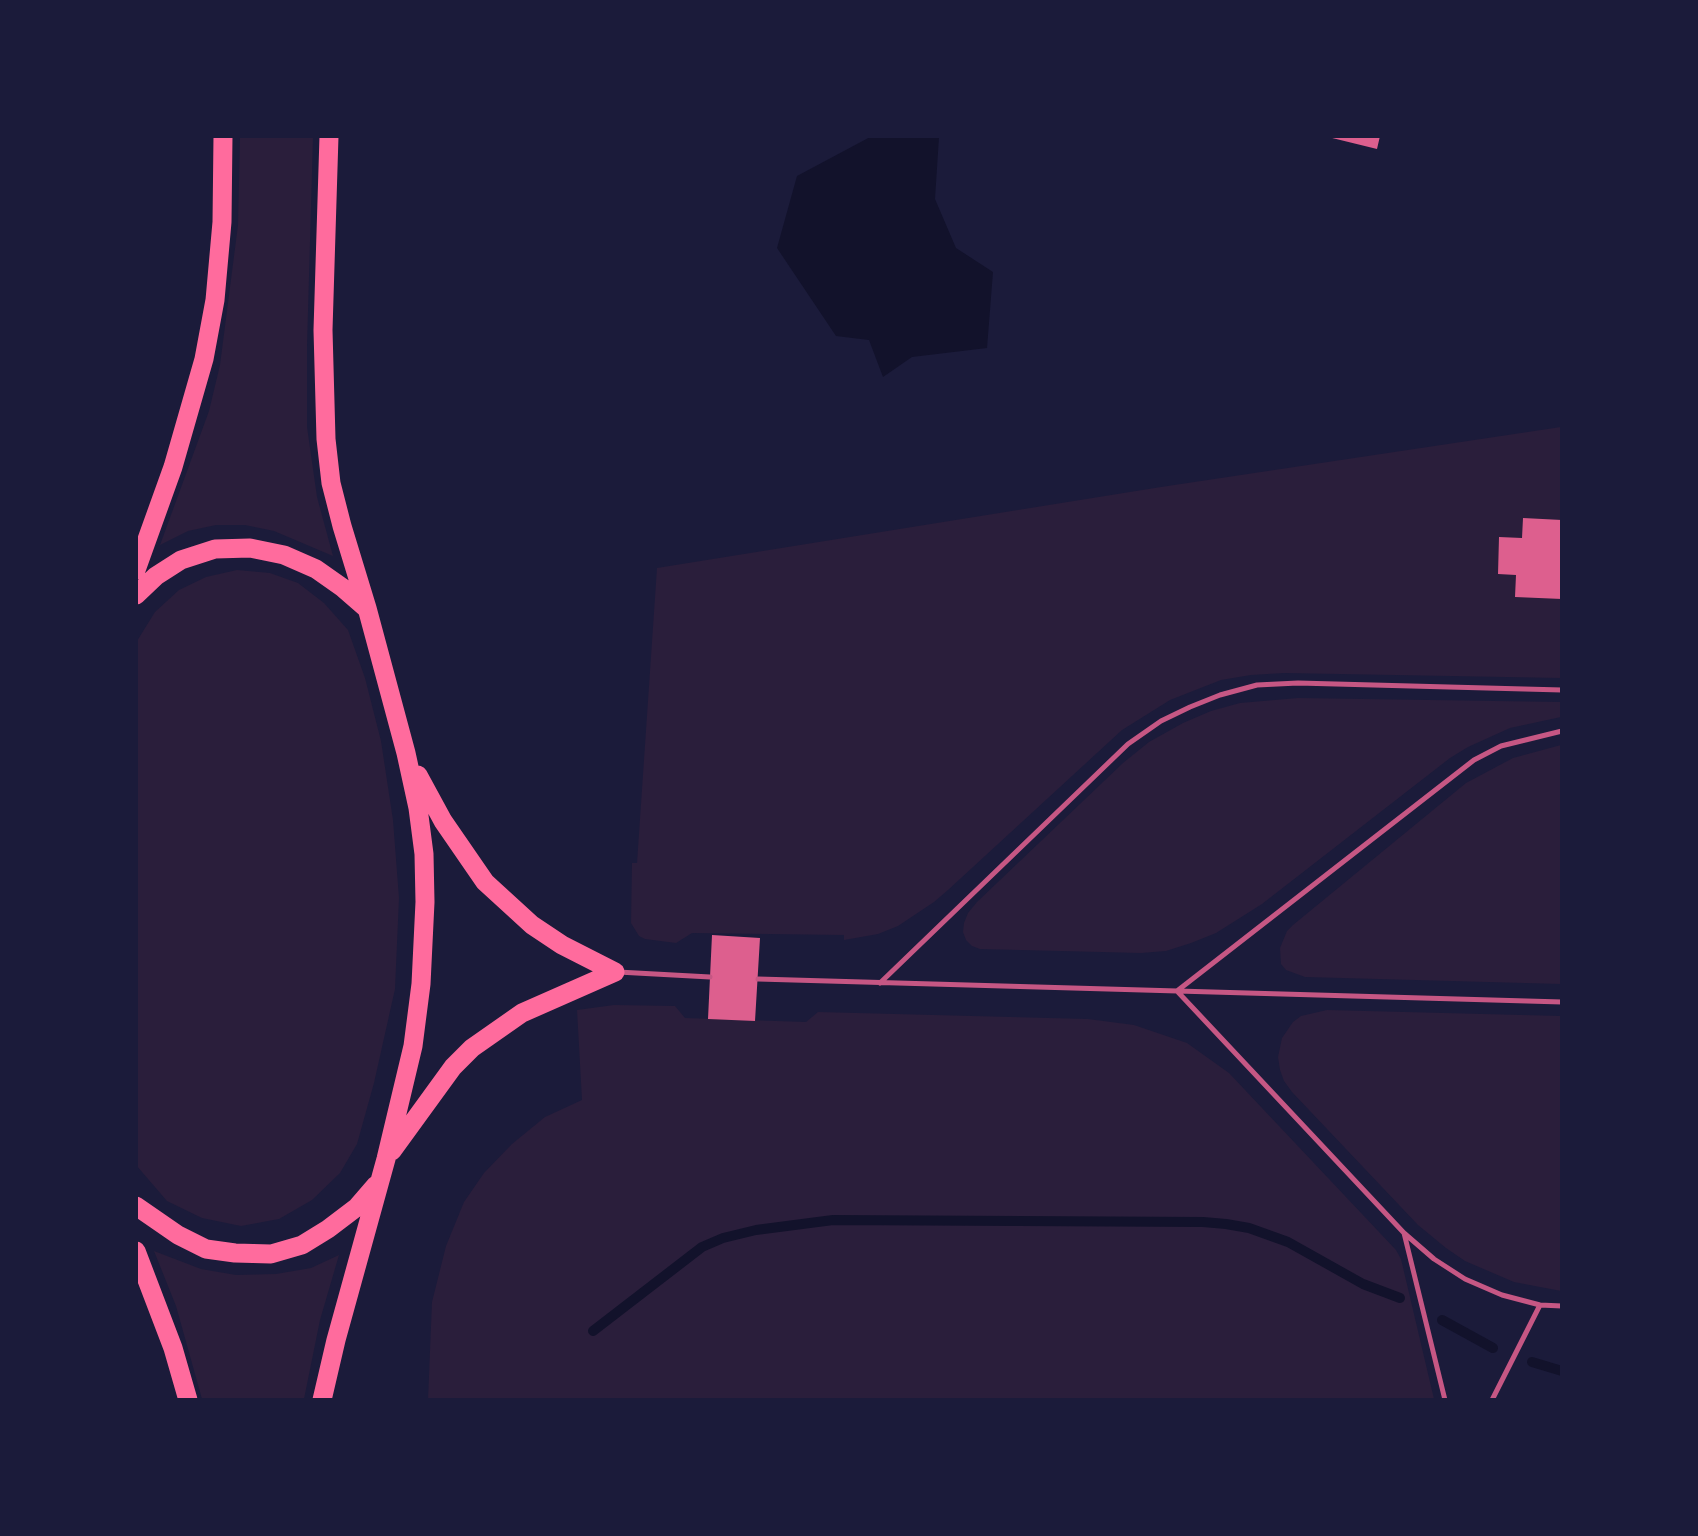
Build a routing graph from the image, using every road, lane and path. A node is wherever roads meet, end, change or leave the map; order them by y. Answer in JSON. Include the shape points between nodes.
{"nodes":[{"id":1,"x":223,"y":136,"type":"edge"},
{"id":2,"x":329,"y":136,"type":"edge"},
{"id":3,"x":136,"y":570,"type":"edge"},
{"id":4,"x":136,"y":595,"type":"edge"},
{"id":5,"x":367,"y":608,"type":"junction"},
{"id":6,"x":1562,"y":690,"type":"edge"},
{"id":7,"x":1562,"y":731,"type":"edge"},
{"id":8,"x":406,"y":753,"type":"junction"},
{"id":9,"x":615,"y":972,"type":"junction"},
{"id":10,"x":710,"y":977,"type":"dead end"},
{"id":11,"x":758,"y":979,"type":"dead end"},
{"id":12,"x":880,"y":983,"type":"junction"},
{"id":13,"x":1177,"y":991,"type":"junction"},
{"id":14,"x":1562,"y":1002,"type":"edge"},
{"id":15,"x":386,"y":1159,"type":"junction"},
{"id":16,"x":379,"y":1182,"type":"junction"},
{"id":17,"x":136,"y":1206,"type":"edge"},
{"id":18,"x":1405,"y":1233,"type":"junction"},
{"id":19,"x":136,"y":1251,"type":"edge"},
{"id":20,"x":1540,"y":1305,"type":"junction"},
{"id":21,"x":1562,"y":1306,"type":"edge"},
{"id":22,"x":188,"y":1399,"type":"edge"},
{"id":23,"x":322,"y":1399,"type":"edge"},
{"id":24,"x":1445,"y":1399,"type":"edge"},
{"id":25,"x":1492,"y":1399,"type":"edge"}],
"edges":[{"from":1,"to":3,"type":"highway","via":[[222,222],[204,359],[177,456]]},
{"from":2,"to":5,"type":"highway","via":[[323,354],[326,439],[331,483]]},
{"from":4,"to":5,"type":"highway","via":[[181,559],[215,549],[250,548],[284,555],[316,569]]},
{"from":5,"to":8,"type":"highway"},
{"from":6,"to":12,"type":"lane","via":[[1298,683],[1257,685],[1190,706],[1128,744]]},
{"from":7,"to":13,"type":"lane","via":[[1501,746],[1474,760]]},
{"from":8,"to":9,"type":"highway","via":[[443,821],[485,882],[532,925]]},
{"from":8,"to":15,"type":"highway","via":[[424,854],[424,939],[413,1046]]},
{"from":9,"to":10,"type":"lane"},
{"from":9,"to":15,"type":"highway","via":[[522,1013],[472,1048]]},
{"from":11,"to":12,"type":"lane"},
{"from":12,"to":13,"type":"lane"},
{"from":13,"to":14,"type":"lane"},
{"from":13,"to":18,"type":"lane"},
{"from":15,"to":16,"type":"highway"},
{"from":16,"to":17,"type":"highway","via":[[328,1229],[302,1245],[271,1254],[206,1249],[178,1236]]},
{"from":16,"to":23,"type":"highway"},
{"from":18,"to":20,"type":"lane","via":[[1433,1259],[1465,1279]]},
{"from":18,"to":24,"type":"lane"},
{"from":19,"to":22,"type":"highway"},
{"from":20,"to":21,"type":"lane"},
{"from":20,"to":25,"type":"lane"}]}
